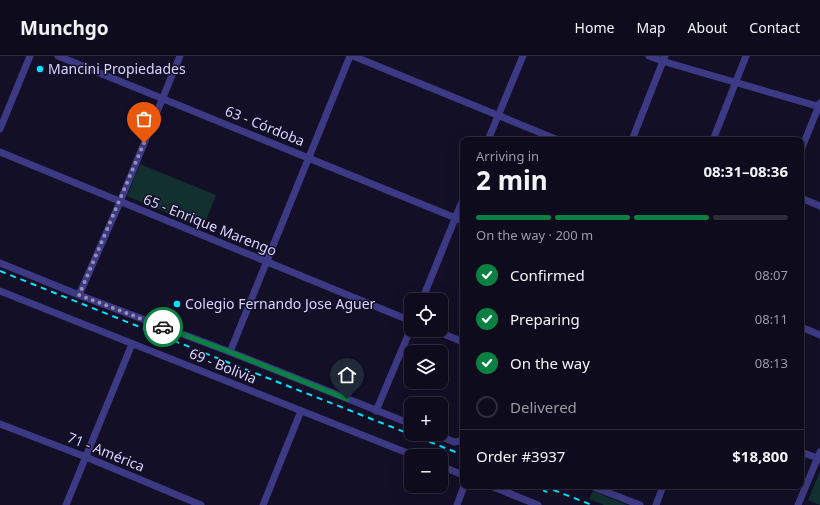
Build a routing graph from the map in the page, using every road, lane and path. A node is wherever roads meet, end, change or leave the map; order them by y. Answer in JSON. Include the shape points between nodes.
{"nodes":[{"id":1,"x":30,"y":56,"type":"edge"},
{"id":2,"x":58,"y":56,"type":"edge"},
{"id":3,"x":180,"y":56,"type":"edge"},
{"id":4,"x":352,"y":56,"type":"edge"},
{"id":5,"x":523,"y":56,"type":"edge"},
{"id":6,"x":649,"y":56,"type":"edge"},
{"id":7,"x":746,"y":56,"type":"edge"},
{"id":8,"x":664,"y":58,"type":"edge"},
{"id":9,"x":736,"y":82,"type":"junction"},
{"id":10,"x":162,"y":99,"type":"junction"},
{"id":11,"x":820,"y":105,"type":"edge"},
{"id":12,"x":498,"y":116,"type":"junction"},
{"id":13,"x":0,"y":128,"type":"edge"},
{"id":14,"x":489,"y":137,"type":"edge"},
{"id":15,"x":550,"y":137,"type":"edge"},
{"id":16,"x":633,"y":137,"type":"edge"},
{"id":17,"x":714,"y":137,"type":"edge"},
{"id":18,"x":804,"y":143,"type":"edge"},
{"id":19,"x":0,"y":152,"type":"edge"},
{"id":20,"x":309,"y":158,"type":"junction"},
{"id":21,"x":804,"y":199,"type":"edge"},
{"id":22,"x":120,"y":202,"type":"junction"},
{"id":23,"x":820,"y":206,"type":"edge"},
{"id":24,"x":460,"y":207,"type":"edge"},
{"id":25,"x":455,"y":218,"type":"junction"},
{"id":26,"x":460,"y":220,"type":"edge"},
{"id":27,"x":266,"y":262,"type":"junction"},
{"id":28,"x":0,"y":263,"type":"edge"},
{"id":29,"x":0,"y":291,"type":"edge"},
{"id":30,"x":425,"y":293,"type":"edge"},
{"id":31,"x":79,"y":295,"type":"junction"},
{"id":32,"x":404,"y":318,"type":"edge"},
{"id":33,"x":804,"y":328,"type":"edge"},
{"id":34,"x":820,"y":335,"type":"edge"},
{"id":35,"x":448,"y":336,"type":"edge"},
{"id":36,"x":407,"y":337,"type":"edge"},
{"id":37,"x":460,"y":341,"type":"edge"},
{"id":38,"x":132,"y":344,"type":"junction"},
{"id":39,"x":230,"y":352,"type":"junction"},
{"id":40,"x":301,"y":411,"type":"junction"},
{"id":41,"x":376,"y":411,"type":"junction"},
{"id":42,"x":404,"y":421,"type":"edge"},
{"id":43,"x":0,"y":424,"type":"edge"},
{"id":44,"x":448,"y":439,"type":"edge"},
{"id":45,"x":460,"y":441,"type":"edge"},
{"id":46,"x":404,"y":452,"type":"edge"},
{"id":47,"x":804,"y":453,"type":"edge"},
{"id":48,"x":86,"y":457,"type":"junction"},
{"id":49,"x":819,"y":457,"type":"edge"},
{"id":50,"x":448,"y":469,"type":"edge"},
{"id":51,"x":460,"y":474,"type":"edge"},
{"id":52,"x":463,"y":489,"type":"edge"},
{"id":53,"x":498,"y":489,"type":"edge"},
{"id":54,"x":599,"y":489,"type":"edge"},
{"id":55,"x":662,"y":489,"type":"edge"},
{"id":56,"x":66,"y":505,"type":"edge"},
{"id":57,"x":201,"y":505,"type":"edge"},
{"id":58,"x":263,"y":505,"type":"edge"},
{"id":59,"x":457,"y":505,"type":"edge"},
{"id":60,"x":538,"y":505,"type":"edge"},
{"id":61,"x":640,"y":505,"type":"edge"},
{"id":62,"x":656,"y":505,"type":"edge"},
{"id":63,"x":798,"y":505,"type":"edge"}],
"edges":[{"from":1,"to":13,"type":"street"},
{"from":2,"to":10,"type":"street","name":"63 - Córdoba"},
{"from":3,"to":10,"type":"street"},
{"from":4,"to":12,"type":"street"},
{"from":4,"to":20,"type":"street"},
{"from":5,"to":12,"type":"street"},
{"from":6,"to":8,"type":"street"},
{"from":7,"to":9,"type":"street"},
{"from":8,"to":9,"type":"street"},
{"from":8,"to":16,"type":"street"},
{"from":9,"to":11,"type":"street"},
{"from":9,"to":17,"type":"street"},
{"from":10,"to":20,"type":"street","name":"63 - Córdoba"},
{"from":10,"to":22,"type":"street"},
{"from":11,"to":18,"type":"street"},
{"from":12,"to":14,"type":"street"},
{"from":12,"to":15,"type":"street"},
{"from":19,"to":22,"type":"street","name":"65 - Enrique Marengo"},
{"from":20,"to":25,"type":"street","name":"63 - Córdoba"},
{"from":20,"to":27,"type":"street"},
{"from":21,"to":23,"type":"street"},
{"from":22,"to":27,"type":"street","name":"65 - Enrique Marengo"},
{"from":22,"to":31,"type":"street"},
{"from":24,"to":25,"type":"street"},
{"from":25,"to":26,"type":"street","name":"63 - Córdoba"},
{"from":25,"to":30,"type":"street"},
{"from":27,"to":32,"type":"street","name":"65 - Enrique Marengo"},
{"from":27,"to":39,"type":"street"},
{"from":28,"to":31,"type":"street"},
{"from":29,"to":38,"type":"street","name":"69 - Bolivia"},
{"from":31,"to":39,"type":"street"},
{"from":33,"to":34,"type":"street"},
{"from":35,"to":37,"type":"street"},
{"from":36,"to":41,"type":"street"},
{"from":38,"to":40,"type":"street","name":"69 - Bolivia"},
{"from":38,"to":48,"type":"street"},
{"from":39,"to":41,"type":"street"},
{"from":40,"to":46,"type":"street","name":"69 - Bolivia"},
{"from":40,"to":58,"type":"street"},
{"from":41,"to":42,"type":"street"},
{"from":43,"to":48,"type":"street","name":"71 - América"},
{"from":44,"to":45,"type":"street"},
{"from":47,"to":49,"type":"street"},
{"from":48,"to":56,"type":"street"},
{"from":48,"to":57,"type":"street","name":"71 - América"},
{"from":49,"to":63,"type":"street"},
{"from":50,"to":51,"type":"street"},
{"from":52,"to":59,"type":"street"},
{"from":53,"to":60,"type":"street"},
{"from":54,"to":61,"type":"street"},
{"from":55,"to":62,"type":"street"}]}
